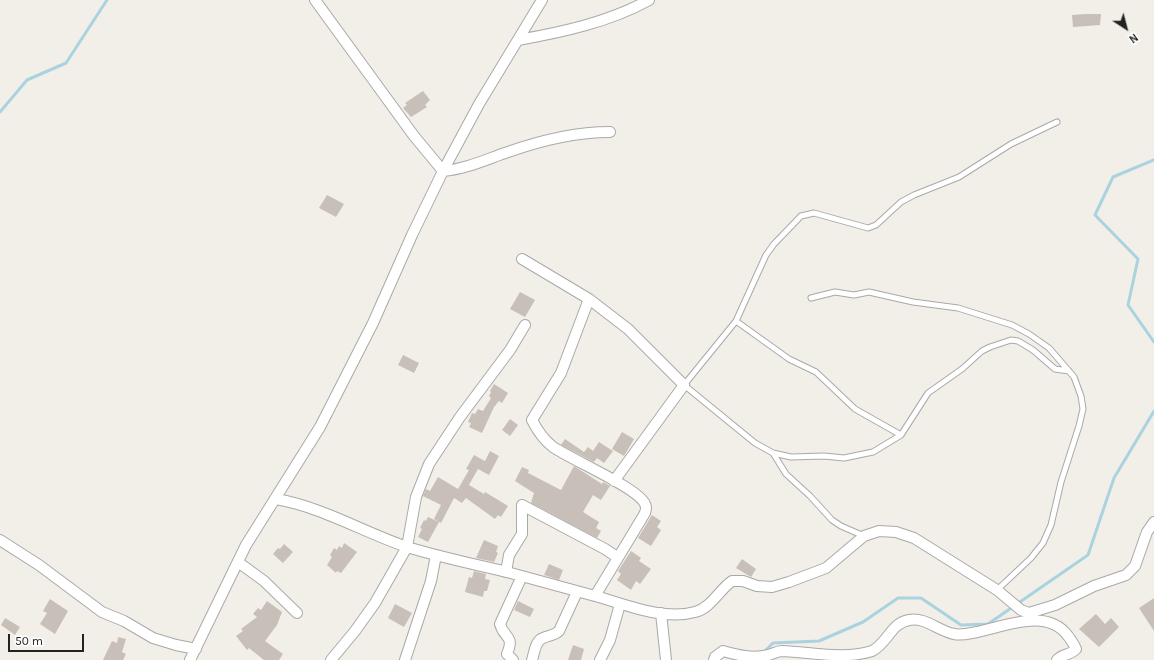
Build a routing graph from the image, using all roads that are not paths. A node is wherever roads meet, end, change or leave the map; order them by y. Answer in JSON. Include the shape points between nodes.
{"nodes":[{"id":1,"x":315,"y":0,"type":"edge"},
{"id":2,"x":542,"y":0,"type":"edge"},
{"id":3,"x":649,"y":0,"type":"edge"},
{"id":4,"x":518,"y":40,"type":"junction"},
{"id":5,"x":1057,"y":122,"type":"dead end"},
{"id":6,"x":610,"y":132,"type":"dead end"},
{"id":7,"x":443,"y":171,"type":"junction"},
{"id":8,"x":522,"y":259,"type":"dead end"},
{"id":9,"x":811,"y":298,"type":"dead end"},
{"id":10,"x":589,"y":299,"type":"junction"},
{"id":11,"x":736,"y":321,"type":"junction"},
{"id":12,"x":525,"y":325,"type":"dead end"},
{"id":13,"x":1070,"y":372,"type":"junction"},
{"id":14,"x":684,"y":385,"type":"junction"},
{"id":15,"x":901,"y":435,"type":"junction"},
{"id":16,"x":773,"y":453,"type":"junction"},
{"id":17,"x":614,"y":480,"type":"junction"},
{"id":18,"x":276,"y":499,"type":"junction"},
{"id":19,"x":1154,"y":522,"type":"edge"},
{"id":20,"x":864,"y":536,"type":"junction"},
{"id":21,"x":0,"y":540,"type":"edge"},
{"id":22,"x":407,"y":547,"type":"junction"},
{"id":23,"x":436,"y":555,"type":"junction"},
{"id":24,"x":616,"y":557,"type":"junction"},
{"id":25,"x":238,"y":562,"type":"junction"},
{"id":26,"x":506,"y":572,"type":"junction"},
{"id":27,"x":522,"y":576,"type":"junction"},
{"id":28,"x":998,"y":590,"type":"junction"},
{"id":29,"x":577,"y":592,"type":"junction"},
{"id":30,"x":595,"y":596,"type":"junction"},
{"id":31,"x":620,"y":604,"type":"junction"},
{"id":32,"x":297,"y":613,"type":"dead end"},
{"id":33,"x":662,"y":613,"type":"junction"},
{"id":34,"x":196,"y":649,"type":"junction"},
{"id":35,"x":190,"y":660,"type":"edge"},
{"id":36,"x":331,"y":660,"type":"edge"},
{"id":37,"x":406,"y":660,"type":"edge"},
{"id":38,"x":513,"y":660,"type":"edge"},
{"id":39,"x":532,"y":660,"type":"edge"},
{"id":40,"x":600,"y":660,"type":"edge"},
{"id":41,"x":666,"y":660,"type":"edge"},
{"id":42,"x":714,"y":660,"type":"edge"},
{"id":43,"x":1057,"y":660,"type":"edge"}],
"edges":[{"from":1,"to":7,"type":"street","via":[[414,136]]},
{"from":2,"to":4,"type":"street"},
{"from":3,"to":4,"type":"street","via":[[607,19]]},
{"from":4,"to":7,"type":"street","via":[[479,104]]},
{"from":5,"to":11,"type":"lane","via":[[1011,144],[959,177],[901,202],[876,225],[868,228],[814,213],[801,216],[766,255]]},
{"from":6,"to":7,"type":"street","via":[[588,132],[559,137],[526,145],[463,168]]},
{"from":7,"to":18,"type":"street","via":[[370,330],[320,427]]},
{"from":8,"to":10,"type":"street"},
{"from":9,"to":13,"type":"lane","via":[[835,292],[854,295],[869,292],[913,302],[958,308],[1012,325],[1029,334],[1049,348]]},
{"from":10,"to":14,"type":"street","via":[[628,329]]},
{"from":10,"to":17,"type":"street","via":[[561,373],[532,420],[553,447]]},
{"from":11,"to":14,"type":"lane"},
{"from":11,"to":15,"type":"lane","via":[[790,359],[816,372],[856,408]]},
{"from":12,"to":22,"type":"street","via":[[429,464],[416,497]]},
{"from":13,"to":15,"type":"lane","via":[[1055,369],[1018,341],[1011,340],[990,347],[928,393]]},
{"from":13,"to":28,"type":"lane","via":[[1077,382],[1083,409],[1051,525],[1043,543],[1031,558]]},
{"from":14,"to":16,"type":"lane","via":[[755,443]]},
{"from":14,"to":17,"type":"street"},
{"from":15,"to":16,"type":"lane","via":[[873,452],[844,458],[798,457]]},
{"from":16,"to":20,"type":"lane","via":[[786,474],[832,520]]},
{"from":17,"to":24,"type":"street","via":[[642,499],[646,508]]},
{"from":18,"to":22,"type":"street","via":[[311,508]]},
{"from":18,"to":25,"type":"street"},
{"from":19,"to":28,"type":"street","via":[[1147,532],[1135,566],[1126,575],[1094,586],[1055,605],[1028,613]]},
{"from":20,"to":28,"type":"street","via":[[879,531],[896,532],[914,538]]},
{"from":20,"to":33,"type":"street","via":[[833,563],[807,577],[772,587],[732,581],[709,604],[696,612]]},
{"from":21,"to":34,"type":"street","via":[[102,612],[153,638],[176,646]]},
{"from":22,"to":23,"type":"street"},
{"from":22,"to":36,"type":"street","via":[[374,603]]},
{"from":23,"to":26,"type":"street"},
{"from":23,"to":37,"type":"street","via":[[431,581]]},
{"from":24,"to":26,"type":"street","via":[[522,505],[522,534],[509,555]]},
{"from":24,"to":30,"type":"street"},
{"from":25,"to":32,"type":"street","via":[[260,578]]},
{"from":25,"to":34,"type":"street"},
{"from":26,"to":27,"type":"street"},
{"from":27,"to":29,"type":"street"},
{"from":27,"to":38,"type":"street","via":[[500,624],[510,640],[507,654]]},
{"from":29,"to":30,"type":"street"},
{"from":29,"to":39,"type":"street","via":[[559,631],[554,636],[542,638],[538,642]]},
{"from":30,"to":31,"type":"street"},
{"from":31,"to":33,"type":"street"},
{"from":31,"to":40,"type":"street","via":[[610,640]]},
{"from":33,"to":41,"type":"street"},
{"from":34,"to":35,"type":"street"},
{"from":42,"to":43,"type":"street","via":[[723,651],[738,656],[756,657],[781,651],[828,656],[862,653],[873,650],[898,625],[915,620],[927,622],[955,635],[1034,620],[1052,622],[1060,627],[1075,647],[1073,652],[1064,654]]}]}
